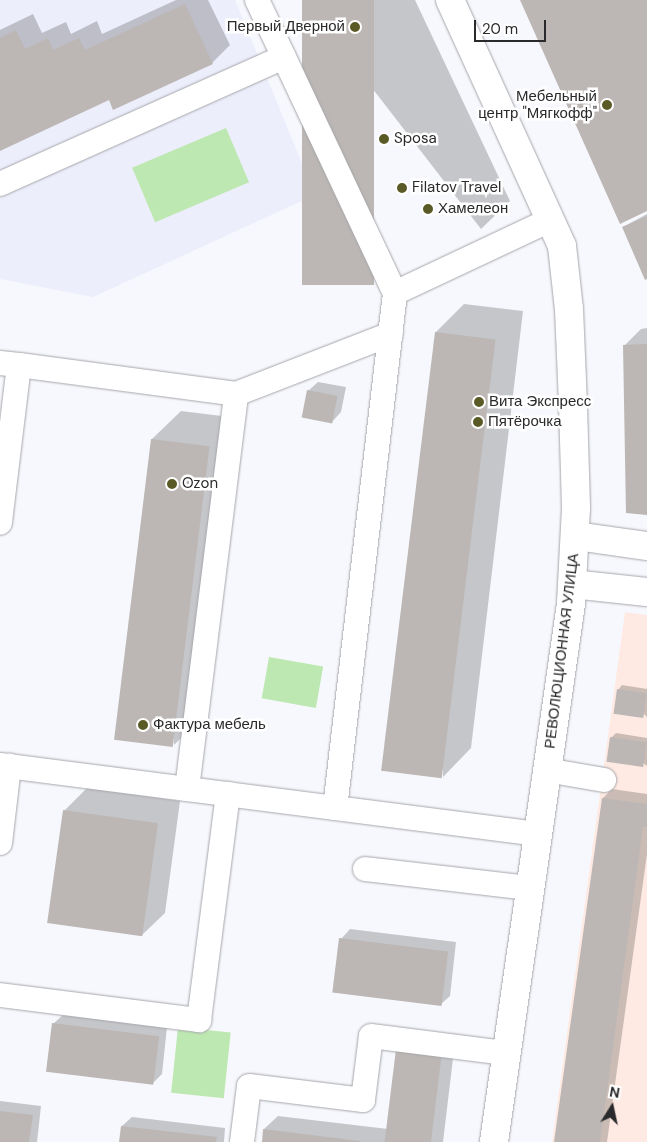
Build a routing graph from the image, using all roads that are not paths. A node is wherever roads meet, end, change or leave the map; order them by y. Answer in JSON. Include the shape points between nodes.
{"nodes":[{"id":1,"x":257,"y":0,"type":"edge"},
{"id":2,"x":450,"y":0,"type":"edge"},
{"id":3,"x":284,"y":57,"type":"junction"},
{"id":4,"x":0,"y":184,"type":"edge"},
{"id":5,"x":550,"y":220,"type":"junction"},
{"id":6,"x":395,"y":293,"type":"junction"},
{"id":7,"x":391,"y":334,"type":"junction"},
{"id":8,"x":9,"y":364,"type":"edge"},
{"id":9,"x":236,"y":394,"type":"junction"},
{"id":10,"x":0,"y":523,"type":"edge"},
{"id":11,"x":576,"y":536,"type":"junction"},
{"id":12,"x":647,"y":546,"type":"edge"},
{"id":13,"x":572,"y":584,"type":"junction"},
{"id":14,"x":647,"y":592,"type":"edge"},
{"id":15,"x":5,"y":766,"type":"edge"},
{"id":16,"x":546,"y":770,"type":"junction"},
{"id":17,"x":604,"y":780,"type":"dead end"},
{"id":18,"x":187,"y":789,"type":"junction"},
{"id":19,"x":228,"y":794,"type":"junction"},
{"id":20,"x":335,"y":808,"type":"junction"},
{"id":21,"x":537,"y":834,"type":"junction"},
{"id":22,"x":0,"y":843,"type":"edge"},
{"id":23,"x":365,"y":869,"type":"dead end"},
{"id":24,"x":530,"y":888,"type":"junction"},
{"id":25,"x":0,"y":995,"type":"edge"},
{"id":26,"x":506,"y":1053,"type":"junction"},
{"id":27,"x":242,"y":1142,"type":"edge"},
{"id":28,"x":494,"y":1142,"type":"edge"}],
"edges":[{"from":1,"to":3,"type":"lane"},
{"from":2,"to":5,"type":"main road","name":"РЕВОЛЮЦИОННАЯ УЛИЦА"},
{"from":3,"to":4,"type":"lane"},
{"from":3,"to":6,"type":"lane"},
{"from":5,"to":6,"type":"lane"},
{"from":5,"to":11,"type":"main road","name":"РЕВОЛЮЦИОННАЯ УЛИЦА","via":[[562,246],[569,309]]},
{"from":6,"to":7,"type":"lane"},
{"from":7,"to":9,"type":"lane"},
{"from":7,"to":20,"type":"lane"},
{"from":8,"to":9,"type":"lane"},
{"from":8,"to":10,"type":"lane"},
{"from":9,"to":18,"type":"lane"},
{"from":11,"to":12,"type":"main road"},
{"from":11,"to":13,"type":"main road","name":"РЕВОЛЮЦИОННАЯ УЛИЦА"},
{"from":13,"to":14,"type":"main road"},
{"from":13,"to":16,"type":"main road","name":"РЕВОЛЮЦИОННАЯ УЛИЦА"},
{"from":15,"to":18,"type":"lane"},
{"from":15,"to":22,"type":"lane"},
{"from":16,"to":17,"type":"lane"},
{"from":16,"to":21,"type":"main road","name":"РЕВОЛЮЦИОННАЯ УЛИЦА"},
{"from":18,"to":19,"type":"lane"},
{"from":19,"to":20,"type":"lane"},
{"from":19,"to":25,"type":"lane","via":[[199,1020]]},
{"from":20,"to":21,"type":"lane"},
{"from":21,"to":24,"type":"main road","name":"РЕВОЛЮЦИОННАЯ УЛИЦА"},
{"from":23,"to":24,"type":"lane"},
{"from":24,"to":26,"type":"main road","name":"РЕВОЛЮЦИОННАЯ УЛИЦА"},
{"from":26,"to":27,"type":"lane","via":[[371,1036],[363,1100],[249,1086]]},
{"from":26,"to":28,"type":"main road","name":"РЕВОЛЮЦИОННАЯ УЛИЦА"}]}
